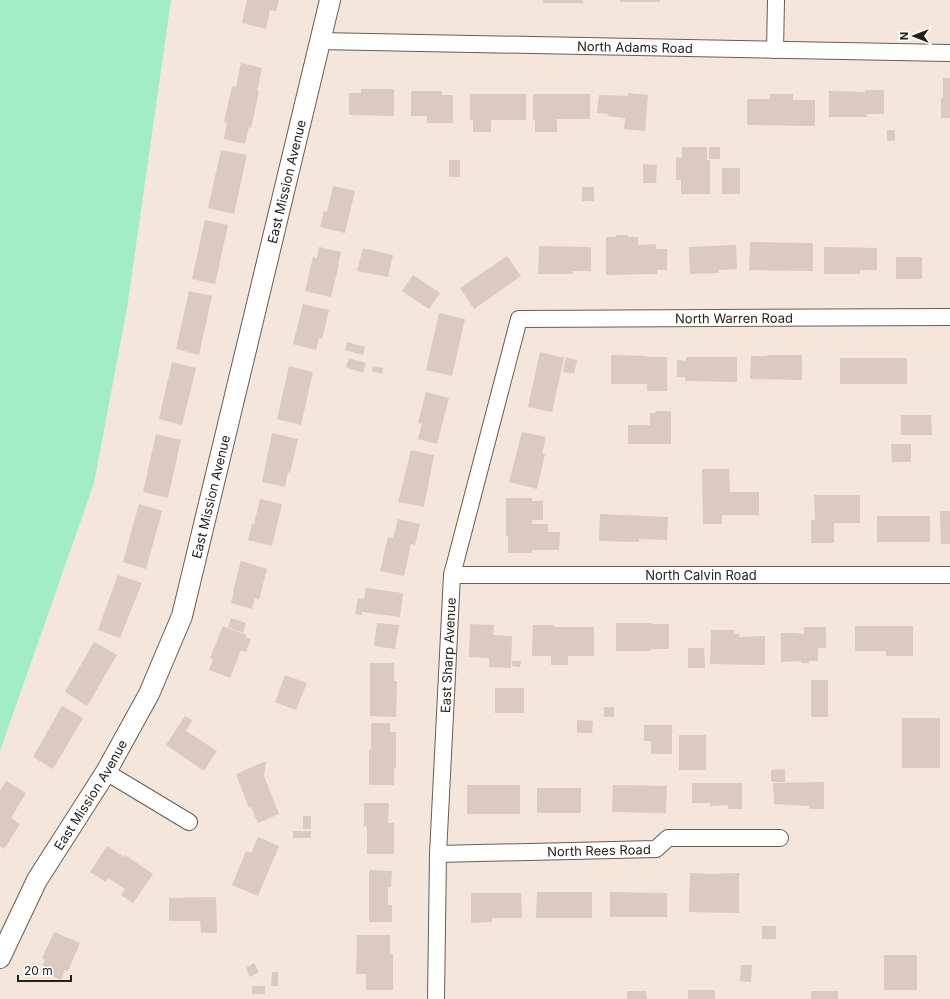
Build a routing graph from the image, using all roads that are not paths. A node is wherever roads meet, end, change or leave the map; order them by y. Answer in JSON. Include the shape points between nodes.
{"nodes":[{"id":1,"x":330,"y":0,"type":"edge"},
{"id":2,"x":776,"y":0,"type":"edge"},
{"id":3,"x":319,"y":41,"type":"junction"},
{"id":4,"x":775,"y":50,"type":"junction"},
{"id":5,"x":950,"y":53,"type":"edge"},
{"id":6,"x":950,"y":317,"type":"edge"},
{"id":7,"x":519,"y":319,"type":"joint"},
{"id":8,"x":452,"y":575,"type":"junction"},
{"id":9,"x":950,"y":575,"type":"edge"},
{"id":10,"x":106,"y":772,"type":"junction"},
{"id":11,"x":189,"y":822,"type":"dead end"},
{"id":12,"x":780,"y":838,"type":"dead end"},
{"id":13,"x":438,"y":854,"type":"junction"},
{"id":14,"x":0,"y":958,"type":"edge"},
{"id":15,"x":436,"y":999,"type":"edge"}],
"edges":[{"from":1,"to":3,"type":"street","name":"East Mission Avenue"},
{"from":2,"to":4,"type":"street"},
{"from":3,"to":4,"type":"street","name":"North Adams Road"},
{"from":3,"to":10,"type":"street","name":"East Mission Avenue","via":[[182,616],[149,694]]},
{"from":4,"to":5,"type":"street","name":"North Adams Road"},
{"from":6,"to":7,"type":"street","name":"North Warren Road"},
{"from":7,"to":8,"type":"street","name":"East Sharp Avenue"},
{"from":8,"to":9,"type":"street","name":"North Calvin Road"},
{"from":8,"to":13,"type":"street","name":"East Sharp Avenue"},
{"from":10,"to":11,"type":"street"},
{"from":10,"to":14,"type":"street","name":"East Mission Avenue","via":[[38,880]]},
{"from":12,"to":13,"type":"street","name":"North Rees Road","via":[[668,838],[656,849]]},
{"from":13,"to":15,"type":"street","name":"East Sharp Avenue"}]}
